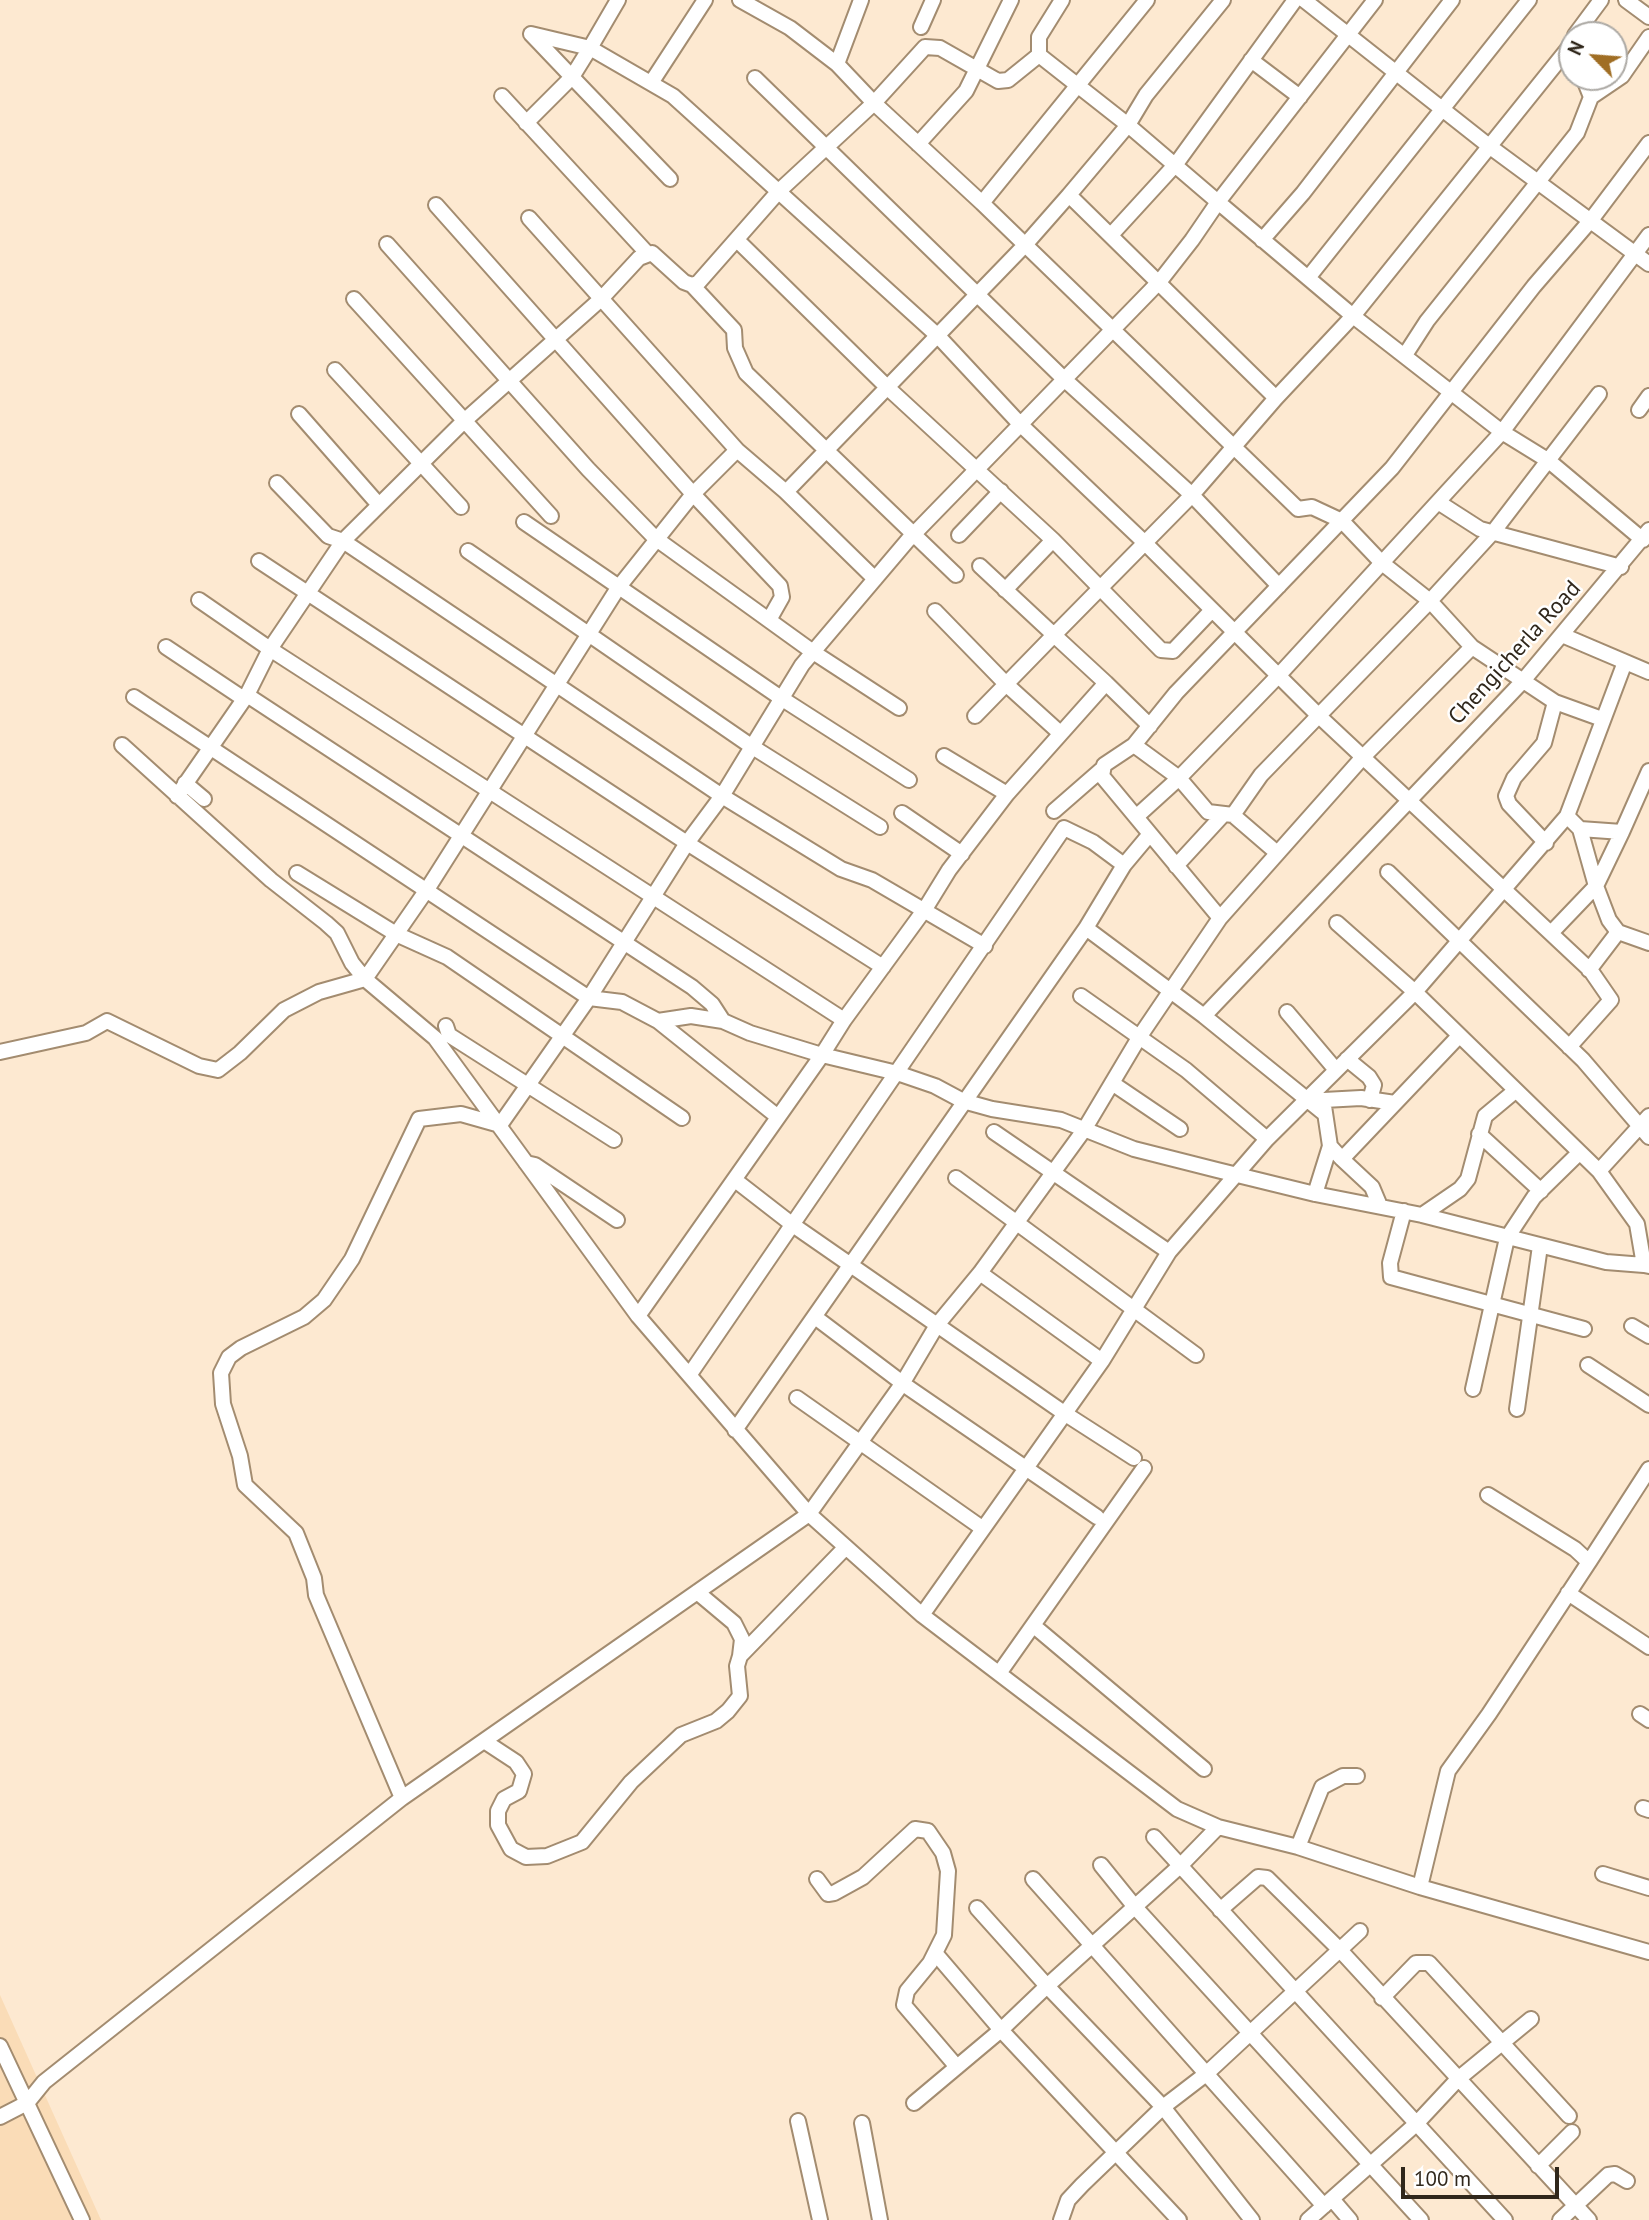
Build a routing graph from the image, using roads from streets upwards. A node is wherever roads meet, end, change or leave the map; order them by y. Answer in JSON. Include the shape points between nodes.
{"nodes":[{"id":1,"x":618,"y":0,"type":"edge"},
{"id":2,"x":705,"y":0,"type":"edge"},
{"id":3,"x":740,"y":0,"type":"edge"},
{"id":4,"x":861,"y":0,"type":"edge"},
{"id":5,"x":933,"y":0,"type":"edge"},
{"id":6,"x":1011,"y":0,"type":"edge"},
{"id":7,"x":1062,"y":0,"type":"edge"},
{"id":8,"x":1147,"y":0,"type":"edge"},
{"id":9,"x":1223,"y":0,"type":"edge"},
{"id":10,"x":1295,"y":0,"type":"edge"},
{"id":11,"x":1304,"y":0,"type":"edge"},
{"id":12,"x":1375,"y":0,"type":"edge"},
{"id":13,"x":1452,"y":0,"type":"edge"},
{"id":14,"x":1529,"y":0,"type":"edge"},
{"id":15,"x":1601,"y":0,"type":"edge"},
{"id":16,"x":1626,"y":0,"type":"edge"},
{"id":17,"x":1649,"y":17,"type":"edge"},
{"id":18,"x":1585,"y":21,"type":"edge"},
{"id":19,"x":921,"y":27,"type":"dead end"},
{"id":20,"x":1348,"y":34,"type":"junction"},
{"id":21,"x":1649,"y":37,"type":"edge"},
{"id":22,"x":590,"y":48,"type":"junction"},
{"id":23,"x":1040,"y":55,"type":"junction"},
{"id":24,"x":1251,"y":60,"type":"junction"},
{"id":25,"x":1558,"y":62,"type":"edge"},
{"id":26,"x":837,"y":64,"type":"junction"},
{"id":27,"x":978,"y":71,"type":"junction"},
{"id":28,"x":1396,"y":72,"type":"junction"},
{"id":29,"x":572,"y":77,"type":"junction"},
{"id":30,"x":755,"y":78,"type":"dead end"},
{"id":31,"x":651,"y":83,"type":"junction"},
{"id":32,"x":1078,"y":85,"type":"junction"},
{"id":33,"x":1589,"y":91,"type":"edge"},
{"id":34,"x":502,"y":96,"type":"dead end"},
{"id":35,"x":1591,"y":96,"type":"junction"},
{"id":36,"x":1300,"y":97,"type":"junction"},
{"id":37,"x":874,"y":103,"type":"junction"},
{"id":38,"x":1442,"y":108,"type":"junction"},
{"id":39,"x":526,"y":123,"type":"junction"},
{"id":40,"x":1128,"y":125,"type":"junction"},
{"id":41,"x":1649,"y":143,"type":"edge"},
{"id":42,"x":918,"y":144,"type":"junction"},
{"id":43,"x":828,"y":146,"type":"junction"},
{"id":44,"x":1489,"y":146,"type":"junction"},
{"id":45,"x":1176,"y":164,"type":"junction"},
{"id":46,"x":670,"y":179,"type":"dead end"},
{"id":47,"x":1537,"y":180,"type":"junction"},
{"id":48,"x":779,"y":191,"type":"junction"},
{"id":49,"x":1069,"y":195,"type":"junction"},
{"id":50,"x":1218,"y":202,"type":"junction"},
{"id":51,"x":982,"y":203,"type":"junction"},
{"id":52,"x":436,"y":205,"type":"dead end"},
{"id":53,"x":529,"y":218,"type":"dead end"},
{"id":54,"x":1591,"y":220,"type":"junction"},
{"id":55,"x":1111,"y":235,"type":"junction"},
{"id":56,"x":1649,"y":235,"type":"edge"},
{"id":57,"x":1262,"y":240,"type":"junction"},
{"id":58,"x":738,"y":241,"type":"junction"},
{"id":59,"x":387,"y":244,"type":"dead end"},
{"id":60,"x":1026,"y":245,"type":"junction"},
{"id":61,"x":647,"y":253,"type":"junction"},
{"id":62,"x":1635,"y":253,"type":"junction"},
{"id":63,"x":1649,"y":264,"type":"edge"},
{"id":64,"x":1308,"y":278,"type":"junction"},
{"id":65,"x":1160,"y":281,"type":"junction"},
{"id":66,"x":692,"y":285,"type":"junction"},
{"id":67,"x":978,"y":294,"type":"junction"},
{"id":68,"x":354,"y":299,"type":"dead end"},
{"id":69,"x":601,"y":299,"type":"junction"},
{"id":70,"x":1353,"y":316,"type":"junction"},
{"id":71,"x":1112,"y":330,"type":"junction"},
{"id":72,"x":938,"y":336,"type":"junction"},
{"id":73,"x":556,"y":338,"type":"junction"},
{"id":74,"x":1405,"y":355,"type":"junction"},
{"id":75,"x":335,"y":370,"type":"dead end"},
{"id":76,"x":1065,"y":379,"type":"junction"},
{"id":77,"x":509,"y":381,"type":"junction"},
{"id":78,"x":888,"y":388,"type":"junction"},
{"id":79,"x":1450,"y":393,"type":"junction"},
{"id":80,"x":1599,"y":394,"type":"dead end"},
{"id":81,"x":1649,"y":396,"type":"edge"},
{"id":82,"x":1276,"y":398,"type":"junction"},
{"id":83,"x":1639,"y":410,"type":"dead end"},
{"id":84,"x":299,"y":414,"type":"dead end"},
{"id":85,"x":463,"y":422,"type":"junction"},
{"id":86,"x":1020,"y":424,"type":"junction"},
{"id":87,"x":1502,"y":432,"type":"junction"},
{"id":88,"x":1234,"y":445,"type":"junction"},
{"id":89,"x":737,"y":450,"type":"junction"},
{"id":90,"x":825,"y":452,"type":"junction"},
{"id":91,"x":1549,"y":461,"type":"junction"},
{"id":92,"x":422,"y":463,"type":"junction"},
{"id":93,"x":977,"y":469,"type":"junction"},
{"id":94,"x":277,"y":482,"type":"dead end"},
{"id":95,"x":786,"y":492,"type":"junction"},
{"id":96,"x":1001,"y":492,"type":"junction"},
{"id":97,"x":693,"y":494,"type":"junction"},
{"id":98,"x":1192,"y":495,"type":"junction"},
{"id":99,"x":1438,"y":502,"type":"junction"},
{"id":100,"x":379,"y":505,"type":"junction"},
{"id":101,"x":461,"y":507,"type":"dead end"},
{"id":102,"x":551,"y":516,"type":"dead end"},
{"id":103,"x":1342,"y":521,"type":"junction"},
{"id":104,"x":524,"y":522,"type":"dead end"},
{"id":105,"x":1494,"y":531,"type":"junction"},
{"id":106,"x":912,"y":535,"type":"junction"},
{"id":107,"x":958,"y":535,"type":"dead end"},
{"id":108,"x":1646,"y":535,"type":"edge"},
{"id":109,"x":655,"y":538,"type":"junction"},
{"id":110,"x":1053,"y":540,"type":"junction"},
{"id":111,"x":343,"y":541,"type":"junction"},
{"id":112,"x":1144,"y":542,"type":"junction"},
{"id":113,"x":468,"y":551,"type":"dead end"},
{"id":114,"x":259,"y":561,"type":"dead end"},
{"id":115,"x":1382,"y":563,"type":"junction"},
{"id":116,"x":980,"y":566,"type":"dead end"},
{"id":117,"x":1622,"y":567,"type":"junction"},
{"id":118,"x":956,"y":575,"type":"dead end"},
{"id":119,"x":875,"y":579,"type":"junction"},
{"id":120,"x":1279,"y":586,"type":"junction"},
{"id":121,"x":1100,"y":587,"type":"junction"},
{"id":122,"x":618,"y":589,"type":"junction"},
{"id":123,"x":1005,"y":590,"type":"junction"},
{"id":124,"x":308,"y":593,"type":"junction"},
{"id":125,"x":199,"y":600,"type":"dead end"},
{"id":126,"x":1430,"y":601,"type":"junction"},
{"id":127,"x":1212,"y":610,"type":"junction"},
{"id":128,"x":935,"y":611,"type":"dead end"},
{"id":129,"x":769,"y":620,"type":"junction"},
{"id":130,"x":1235,"y":632,"type":"junction"},
{"id":131,"x":587,"y":635,"type":"junction"},
{"id":132,"x":1054,"y":635,"type":"junction"},
{"id":133,"x":1562,"y":635,"type":"junction"},
{"id":134,"x":166,"y":646,"type":"dead end"},
{"id":135,"x":1472,"y":647,"type":"junction"},
{"id":136,"x":270,"y":649,"type":"junction"},
{"id":137,"x":813,"y":652,"type":"junction"},
{"id":138,"x":1625,"y":662,"type":"junction"},
{"id":139,"x":1649,"y":672,"type":"edge"},
{"id":140,"x":1279,"y":675,"type":"junction"},
{"id":141,"x":1522,"y":682,"type":"junction"},
{"id":142,"x":1106,"y":683,"type":"junction"},
{"id":143,"x":558,"y":684,"type":"junction"},
{"id":144,"x":1007,"y":685,"type":"junction"},
{"id":145,"x":134,"y":696,"type":"dead end"},
{"id":146,"x":246,"y":697,"type":"junction"},
{"id":147,"x":781,"y":698,"type":"junction"},
{"id":148,"x":1555,"y":702,"type":"junction"},
{"id":149,"x":899,"y":708,"type":"dead end"},
{"id":150,"x":975,"y":716,"type":"dead end"},
{"id":151,"x":1319,"y":716,"type":"junction"},
{"id":152,"x":1602,"y":719,"type":"junction"},
{"id":153,"x":1150,"y":726,"type":"junction"},
{"id":154,"x":1060,"y":733,"type":"junction"},
{"id":155,"x":525,"y":734,"type":"junction"},
{"id":156,"x":122,"y":745,"type":"dead end"},
{"id":157,"x":1134,"y":745,"type":"junction"},
{"id":158,"x":751,"y":746,"type":"junction"},
{"id":159,"x":211,"y":747,"type":"junction"},
{"id":160,"x":944,"y":756,"type":"dead end"},
{"id":161,"x":1363,"y":757,"type":"junction"},
{"id":162,"x":1101,"y":770,"type":"junction"},
{"id":163,"x":1649,"y":771,"type":"edge"},
{"id":164,"x":1179,"y":778,"type":"junction"},
{"id":165,"x":909,"y":780,"type":"dead end"},
{"id":166,"x":181,"y":789,"type":"junction"},
{"id":167,"x":488,"y":791,"type":"junction"},
{"id":168,"x":1007,"y":794,"type":"junction"},
{"id":169,"x":722,"y":796,"type":"junction"},
{"id":170,"x":204,"y":799,"type":"dead end"},
{"id":171,"x":1410,"y":802,"type":"junction"},
{"id":172,"x":1054,"y":811,"type":"dead end"},
{"id":173,"x":902,"y":813,"type":"dead end"},
{"id":174,"x":1228,"y":815,"type":"junction"},
{"id":175,"x":1567,"y":816,"type":"junction"},
{"id":176,"x":1136,"y":817,"type":"junction"},
{"id":177,"x":880,"y":827,"type":"dead end"},
{"id":178,"x":1580,"y":828,"type":"junction"},
{"id":179,"x":1622,"y":832,"type":"junction"},
{"id":180,"x":1150,"y":834,"type":"junction"},
{"id":181,"x":461,"y":836,"type":"junction"},
{"id":182,"x":687,"y":844,"type":"junction"},
{"id":183,"x":1546,"y":844,"type":"junction"},
{"id":184,"x":1276,"y":852,"type":"junction"},
{"id":185,"x":962,"y":854,"type":"junction"},
{"id":186,"x":1124,"y":865,"type":"junction"},
{"id":187,"x":1177,"y":866,"type":"junction"},
{"id":188,"x":1388,"y":872,"type":"dead end"},
{"id":189,"x":297,"y":873,"type":"dead end"},
{"id":190,"x":1596,"y":886,"type":"junction"},
{"id":191,"x":428,"y":888,"type":"junction"},
{"id":192,"x":1503,"y":890,"type":"junction"},
{"id":193,"x":653,"y":897,"type":"junction"},
{"id":194,"x":925,"y":909,"type":"junction"},
{"id":195,"x":1220,"y":918,"type":"junction"},
{"id":196,"x":1337,"y":923,"type":"dead end"},
{"id":197,"x":1086,"y":928,"type":"junction"},
{"id":198,"x":1552,"y":932,"type":"junction"},
{"id":199,"x":1618,"y":932,"type":"junction"},
{"id":200,"x":396,"y":934,"type":"junction"},
{"id":201,"x":1648,"y":940,"type":"edge"},
{"id":202,"x":622,"y":942,"type":"junction"},
{"id":203,"x":1458,"y":942,"type":"junction"},
{"id":204,"x":985,"y":946,"type":"junction"},
{"id":205,"x":883,"y":967,"type":"junction"},
{"id":206,"x":1589,"y":970,"type":"junction"},
{"id":207,"x":365,"y":979,"type":"junction"},
{"id":208,"x":1170,"y":991,"type":"junction"},
{"id":209,"x":1415,"y":992,"type":"junction"},
{"id":210,"x":1081,"y":996,"type":"dead end"},
{"id":211,"x":589,"y":998,"type":"junction"},
{"id":212,"x":1287,"y":1012,"type":"dead end"},
{"id":213,"x":1204,"y":1016,"type":"junction"},
{"id":214,"x":844,"y":1020,"type":"junction"},
{"id":215,"x":658,"y":1021,"type":"junction"},
{"id":216,"x":723,"y":1021,"type":"junction"},
{"id":217,"x":446,"y":1027,"type":"dead end"},
{"id":218,"x":562,"y":1033,"type":"junction"},
{"id":219,"x":1140,"y":1036,"type":"junction"},
{"id":220,"x":1459,"y":1036,"type":"junction"},
{"id":221,"x":1569,"y":1047,"type":"junction"},
{"id":222,"x":0,"y":1052,"type":"edge"},
{"id":223,"x":822,"y":1055,"type":"junction"},
{"id":224,"x":1347,"y":1059,"type":"junction"},
{"id":225,"x":1336,"y":1070,"type":"junction"},
{"id":226,"x":897,"y":1073,"type":"junction"},
{"id":227,"x":1112,"y":1083,"type":"junction"},
{"id":228,"x":1322,"y":1083,"type":"junction"},
{"id":229,"x":527,"y":1084,"type":"junction"},
{"id":230,"x":1515,"y":1091,"type":"junction"},
{"id":231,"x":1306,"y":1100,"type":"junction"},
{"id":232,"x":1370,"y":1100,"type":"junction"},
{"id":233,"x":963,"y":1101,"type":"junction"},
{"id":234,"x":1395,"y":1103,"type":"junction"},
{"id":235,"x":1324,"y":1107,"type":"junction"},
{"id":236,"x":682,"y":1118,"type":"dead end"},
{"id":237,"x":778,"y":1118,"type":"junction"},
{"id":238,"x":500,"y":1125,"type":"junction"},
{"id":239,"x":1646,"y":1126,"type":"edge"},
{"id":240,"x":1180,"y":1129,"type":"dead end"},
{"id":241,"x":1084,"y":1130,"type":"junction"},
{"id":242,"x":994,"y":1132,"type":"dead end"},
{"id":243,"x":1479,"y":1134,"type":"junction"},
{"id":244,"x":1267,"y":1139,"type":"junction"},
{"id":245,"x":614,"y":1140,"type":"dead end"},
{"id":246,"x":1330,"y":1146,"type":"junction"},
{"id":247,"x":1579,"y":1153,"type":"junction"},
{"id":248,"x":1342,"y":1159,"type":"junction"},
{"id":249,"x":526,"y":1163,"type":"junction"},
{"id":250,"x":1599,"y":1171,"type":"junction"},
{"id":251,"x":1053,"y":1173,"type":"junction"},
{"id":252,"x":1234,"y":1174,"type":"junction"},
{"id":253,"x":956,"y":1178,"type":"dead end"},
{"id":254,"x":734,"y":1180,"type":"junction"},
{"id":255,"x":1541,"y":1191,"type":"junction"},
{"id":256,"x":1315,"y":1194,"type":"junction"},
{"id":257,"x":1380,"y":1206,"type":"junction"},
{"id":258,"x":1404,"y":1211,"type":"junction"},
{"id":259,"x":1422,"y":1215,"type":"junction"},
{"id":260,"x":618,"y":1220,"type":"dead end"},
{"id":261,"x":1017,"y":1222,"type":"junction"},
{"id":262,"x":793,"y":1225,"type":"junction"},
{"id":263,"x":1507,"y":1238,"type":"junction"},
{"id":264,"x":1540,"y":1246,"type":"junction"},
{"id":265,"x":1170,"y":1252,"type":"junction"},
{"id":266,"x":852,"y":1265,"type":"junction"},
{"id":267,"x":1647,"y":1266,"type":"edge"},
{"id":268,"x":980,"y":1273,"type":"junction"},
{"id":269,"x":1492,"y":1305,"type":"junction"},
{"id":270,"x":1134,"y":1308,"type":"junction"},
{"id":271,"x":1529,"y":1314,"type":"junction"},
{"id":272,"x":638,"y":1316,"type":"junction"},
{"id":273,"x":815,"y":1317,"type":"junction"},
{"id":274,"x":937,"y":1325,"type":"junction"},
{"id":275,"x":1632,"y":1326,"type":"dead end"},
{"id":276,"x":1584,"y":1329,"type":"dead end"},
{"id":277,"x":1649,"y":1336,"type":"edge"},
{"id":278,"x":1196,"y":1355,"type":"dead end"},
{"id":279,"x":1102,"y":1361,"type":"junction"},
{"id":280,"x":1588,"y":1365,"type":"dead end"},
{"id":281,"x":690,"y":1374,"type":"junction"},
{"id":282,"x":902,"y":1384,"type":"junction"},
{"id":283,"x":1473,"y":1389,"type":"dead end"},
{"id":284,"x":797,"y":1398,"type":"dead end"},
{"id":285,"x":1649,"y":1405,"type":"edge"},
{"id":286,"x":1517,"y":1409,"type":"dead end"},
{"id":287,"x":1064,"y":1413,"type":"junction"},
{"id":288,"x":735,"y":1430,"type":"junction"},
{"id":289,"x":861,"y":1442,"type":"junction"},
{"id":290,"x":1023,"y":1468,"type":"junction"},
{"id":291,"x":1649,"y":1469,"type":"edge"},
{"id":292,"x":1488,"y":1494,"type":"dead end"},
{"id":293,"x":809,"y":1514,"type":"junction"},
{"id":294,"x":1097,"y":1517,"type":"dead end"},
{"id":295,"x":982,"y":1528,"type":"junction"},
{"id":296,"x":846,"y":1547,"type":"junction"},
{"id":297,"x":1588,"y":1562,"type":"junction"},
{"id":298,"x":697,"y":1592,"type":"junction"},
{"id":299,"x":1568,"y":1593,"type":"junction"},
{"id":300,"x":922,"y":1615,"type":"junction"},
{"id":301,"x":1034,"y":1626,"type":"junction"},
{"id":302,"x":1649,"y":1647,"type":"edge"},
{"id":303,"x":740,"y":1656,"type":"junction"},
{"id":304,"x":1000,"y":1672,"type":"junction"},
{"id":305,"x":484,"y":1741,"type":"junction"},
{"id":306,"x":1204,"y":1769,"type":"dead end"},
{"id":307,"x":1357,"y":1776,"type":"dead end"},
{"id":308,"x":402,"y":1798,"type":"junction"},
{"id":309,"x":1218,"y":1827,"type":"junction"},
{"id":310,"x":1154,"y":1837,"type":"dead end"},
{"id":311,"x":1298,"y":1847,"type":"junction"},
{"id":312,"x":1101,"y":1865,"type":"dead end"},
{"id":313,"x":1181,"y":1866,"type":"junction"},
{"id":314,"x":1603,"y":1874,"type":"dead end"},
{"id":315,"x":817,"y":1879,"type":"dead end"},
{"id":316,"x":1033,"y":1879,"type":"dead end"},
{"id":317,"x":1420,"y":1887,"type":"junction"},
{"id":318,"x":1649,"y":1888,"type":"edge"},
{"id":319,"x":1135,"y":1907,"type":"junction"},
{"id":320,"x":977,"y":1908,"type":"dead end"},
{"id":321,"x":1220,"y":1910,"type":"junction"},
{"id":322,"x":1360,"y":1931,"type":"dead end"},
{"id":323,"x":1092,"y":1945,"type":"junction"},
{"id":324,"x":1340,"y":1950,"type":"junction"},
{"id":325,"x":1648,"y":1951,"type":"edge"},
{"id":326,"x":936,"y":1954,"type":"junction"},
{"id":327,"x":1047,"y":1986,"type":"junction"},
{"id":328,"x":1293,"y":1991,"type":"junction"},
{"id":329,"x":1382,"y":1998,"type":"junction"},
{"id":330,"x":1531,"y":2019,"type":"dead end"},
{"id":331,"x":1001,"y":2030,"type":"junction"},
{"id":332,"x":1250,"y":2030,"type":"junction"},
{"id":333,"x":1503,"y":2045,"type":"junction"},
{"id":334,"x":0,"y":2046,"type":"edge"},
{"id":335,"x":957,"y":2067,"type":"junction"},
{"id":336,"x":1206,"y":2074,"type":"junction"},
{"id":337,"x":1458,"y":2080,"type":"junction"},
{"id":338,"x":27,"y":2103,"type":"junction"},
{"id":339,"x":914,"y":2104,"type":"dead end"},
{"id":340,"x":1163,"y":2107,"type":"junction"},
{"id":341,"x":1569,"y":2116,"type":"dead end"},
{"id":342,"x":0,"y":2118,"type":"edge"},
{"id":343,"x":798,"y":2121,"type":"dead end"},
{"id":344,"x":863,"y":2123,"type":"dead end"},
{"id":345,"x":1416,"y":2124,"type":"junction"},
{"id":346,"x":1572,"y":2132,"type":"dead end"},
{"id":347,"x":1116,"y":2153,"type":"junction"},
{"id":348,"x":1369,"y":2165,"type":"junction"},
{"id":349,"x":1538,"y":2166,"type":"junction"},
{"id":350,"x":1627,"y":2181,"type":"dead end"},
{"id":351,"x":1328,"y":2202,"type":"junction"},
{"id":352,"x":1575,"y":2206,"type":"junction"},
{"id":353,"x":82,"y":2220,"type":"edge"},
{"id":354,"x":820,"y":2220,"type":"edge"},
{"id":355,"x":880,"y":2220,"type":"edge"},
{"id":356,"x":1061,"y":2220,"type":"edge"},
{"id":357,"x":1180,"y":2220,"type":"edge"},
{"id":358,"x":1252,"y":2220,"type":"edge"},
{"id":359,"x":1308,"y":2220,"type":"edge"},
{"id":360,"x":1350,"y":2220,"type":"edge"},
{"id":361,"x":1421,"y":2220,"type":"edge"},
{"id":362,"x":1505,"y":2220,"type":"edge"},
{"id":363,"x":1560,"y":2220,"type":"edge"},
{"id":364,"x":1589,"y":2220,"type":"edge"}],
"edges":[{"from":1,"to":22,"type":"street"},
{"from":2,"to":31,"type":"street"},
{"from":3,"to":26,"type":"street","via":[[789,28]]},
{"from":4,"to":26,"type":"street"},
{"from":5,"to":19,"type":"street"},
{"from":6,"to":27,"type":"street"},
{"from":7,"to":23,"type":"street","via":[[1039,37]]},
{"from":8,"to":32,"type":"street"},
{"from":9,"to":40,"type":"street","via":[[1146,95]]},
{"from":10,"to":24,"type":"street"},
{"from":11,"to":20,"type":"street"},
{"from":12,"to":20,"type":"street"},
{"from":13,"to":28,"type":"street"},
{"from":14,"to":38,"type":"street"},
{"from":15,"to":18,"type":"street"},
{"from":16,"to":17,"type":"street"},
{"from":20,"to":28,"type":"street"},
{"from":20,"to":36,"type":"street"},
{"from":21,"to":35,"type":"street","via":[[1622,76]]},
{"from":22,"to":29,"type":"street"},
{"from":22,"to":29,"type":"street","via":[[531,34]]},
{"from":22,"to":31,"type":"street"},
{"from":23,"to":27,"type":"street","via":[[1003,82]]},
{"from":23,"to":32,"type":"street"},
{"from":24,"to":36,"type":"street"},
{"from":24,"to":45,"type":"street"},
{"from":25,"to":44,"type":"street"},
{"from":26,"to":37,"type":"street"},
{"from":27,"to":37,"type":"street","via":[[940,48],[925,47]]},
{"from":27,"to":42,"type":"street","via":[[956,104]]},
{"from":28,"to":38,"type":"street"},
{"from":28,"to":57,"type":"street"},
{"from":29,"to":39,"type":"street"},
{"from":29,"to":46,"type":"street"},
{"from":30,"to":43,"type":"street"},
{"from":31,"to":48,"type":"street","via":[[673,96]]},
{"from":32,"to":40,"type":"street"},
{"from":32,"to":51,"type":"street"},
{"from":33,"to":35,"type":"street"},
{"from":34,"to":39,"type":"street"},
{"from":35,"to":47,"type":"street","via":[[1577,133]]},
{"from":36,"to":50,"type":"street"},
{"from":37,"to":42,"type":"street"},
{"from":37,"to":43,"type":"street"},
{"from":38,"to":44,"type":"street"},
{"from":38,"to":64,"type":"street"},
{"from":39,"to":61,"type":"street"},
{"from":40,"to":45,"type":"street"},
{"from":40,"to":49,"type":"street"},
{"from":41,"to":54,"type":"street"},
{"from":42,"to":51,"type":"street"},
{"from":43,"to":48,"type":"street"},
{"from":43,"to":67,"type":"street"},
{"from":44,"to":47,"type":"street"},
{"from":44,"to":70,"type":"street"},
{"from":45,"to":50,"type":"street"},
{"from":45,"to":55,"type":"street"},
{"from":47,"to":54,"type":"street"},
{"from":47,"to":74,"type":"street"},
{"from":48,"to":58,"type":"street"},
{"from":48,"to":72,"type":"street"},
{"from":49,"to":55,"type":"street"},
{"from":49,"to":60,"type":"street"},
{"from":50,"to":57,"type":"street"},
{"from":50,"to":65,"type":"street"},
{"from":51,"to":60,"type":"street"},
{"from":52,"to":73,"type":"street"},
{"from":53,"to":69,"type":"street"},
{"from":54,"to":62,"type":"street"},
{"from":54,"to":79,"type":"street"},
{"from":55,"to":65,"type":"street"},
{"from":56,"to":62,"type":"street"},
{"from":57,"to":64,"type":"street"},
{"from":58,"to":66,"type":"street"},
{"from":58,"to":78,"type":"street"},
{"from":59,"to":77,"type":"street"},
{"from":60,"to":67,"type":"street"},
{"from":60,"to":71,"type":"street"},
{"from":61,"to":66,"type":"street","via":[[659,257]]},
{"from":61,"to":69,"type":"street"},
{"from":62,"to":63,"type":"street"},
{"from":62,"to":87,"type":"street"},
{"from":64,"to":70,"type":"street"},
{"from":65,"to":71,"type":"street"},
{"from":65,"to":82,"type":"street"},
{"from":66,"to":90,"type":"street","via":[[734,330],[735,348],[746,373]]},
{"from":67,"to":72,"type":"street"},
{"from":67,"to":76,"type":"street"},
{"from":68,"to":85,"type":"street"},
{"from":69,"to":73,"type":"street"},
{"from":69,"to":89,"type":"street"},
{"from":70,"to":74,"type":"street"},
{"from":70,"to":82,"type":"street"},
{"from":71,"to":76,"type":"street"},
{"from":71,"to":88,"type":"street"},
{"from":72,"to":78,"type":"street"},
{"from":72,"to":86,"type":"street"},
{"from":73,"to":77,"type":"street"},
{"from":73,"to":97,"type":"street"},
{"from":74,"to":79,"type":"street"},
{"from":75,"to":92,"type":"street"},
{"from":76,"to":86,"type":"street"},
{"from":76,"to":98,"type":"street"},
{"from":77,"to":85,"type":"street"},
{"from":77,"to":109,"type":"street"},
{"from":78,"to":90,"type":"street"},
{"from":78,"to":93,"type":"street"},
{"from":79,"to":87,"type":"street"},
{"from":79,"to":103,"type":"street","via":[[1392,468]]},
{"from":80,"to":91,"type":"street"},
{"from":81,"to":83,"type":"street"},
{"from":82,"to":88,"type":"street"},
{"from":84,"to":100,"type":"street"},
{"from":85,"to":92,"type":"street"},
{"from":85,"to":102,"type":"street"},
{"from":86,"to":93,"type":"street"},
{"from":86,"to":112,"type":"street"},
{"from":87,"to":91,"type":"street"},
{"from":87,"to":99,"type":"street"},
{"from":88,"to":98,"type":"street"},
{"from":88,"to":103,"type":"street","via":[[1298,509],[1312,508]]},
{"from":89,"to":95,"type":"street"},
{"from":89,"to":97,"type":"street"},
{"from":90,"to":95,"type":"street"},
{"from":90,"to":106,"type":"street"},
{"from":91,"to":105,"type":"street"},
{"from":91,"to":108,"type":"street"},
{"from":92,"to":100,"type":"street"},
{"from":92,"to":101,"type":"street"},
{"from":93,"to":96,"type":"street"},
{"from":93,"to":106,"type":"street"},
{"from":94,"to":111,"type":"street","via":[[328,536]]},
{"from":95,"to":119,"type":"street"},
{"from":96,"to":107,"type":"street"},
{"from":96,"to":110,"type":"street"},
{"from":97,"to":109,"type":"street"},
{"from":97,"to":129,"type":"street","via":[[783,591]]},
{"from":98,"to":112,"type":"street"},
{"from":98,"to":120,"type":"street"},
{"from":99,"to":105,"type":"street","via":[[1480,529]]},
{"from":99,"to":115,"type":"street"},
{"from":100,"to":111,"type":"street"},
{"from":103,"to":115,"type":"street"},
{"from":103,"to":120,"type":"street"},
{"from":104,"to":122,"type":"street"},
{"from":105,"to":117,"type":"street"},
{"from":105,"to":126,"type":"street"},
{"from":106,"to":118,"type":"street"},
{"from":106,"to":119,"type":"street"},
{"from":108,"to":117,"type":"street","name":"Chengicherla Road"},
{"from":109,"to":122,"type":"street"},
{"from":109,"to":129,"type":"street"},
{"from":110,"to":121,"type":"street"},
{"from":110,"to":123,"type":"street"},
{"from":111,"to":124,"type":"street"},
{"from":111,"to":143,"type":"street"},
{"from":112,"to":121,"type":"street"},
{"from":112,"to":127,"type":"street"},
{"from":113,"to":131,"type":"street"},
{"from":114,"to":124,"type":"street"},
{"from":115,"to":126,"type":"street"},
{"from":115,"to":140,"type":"street"},
{"from":116,"to":123,"type":"street"},
{"from":117,"to":133,"type":"street","name":"Chengicherla Road"},
{"from":119,"to":137,"type":"street"},
{"from":120,"to":130,"type":"street"},
{"from":121,"to":127,"type":"street","via":[[1166,652],[1173,651]]},
{"from":121,"to":132,"type":"street"},
{"from":122,"to":131,"type":"street"},
{"from":122,"to":147,"type":"street"},
{"from":123,"to":132,"type":"street"},
{"from":124,"to":136,"type":"street"},
{"from":124,"to":155,"type":"street"},
{"from":125,"to":136,"type":"street"},
{"from":126,"to":135,"type":"street"},
{"from":126,"to":151,"type":"street"},
{"from":127,"to":130,"type":"street"},
{"from":128,"to":144,"type":"street"},
{"from":129,"to":137,"type":"street"},
{"from":130,"to":140,"type":"street"},
{"from":130,"to":153,"type":"street"},
{"from":131,"to":143,"type":"street"},
{"from":131,"to":158,"type":"street"},
{"from":132,"to":142,"type":"street"},
{"from":132,"to":144,"type":"street"},
{"from":133,"to":138,"type":"street"},
{"from":133,"to":141,"type":"street","name":"Chengicherla Road"},
{"from":134,"to":146,"type":"street"},
{"from":135,"to":141,"type":"street"},
{"from":135,"to":161,"type":"street"},
{"from":136,"to":146,"type":"street"},
{"from":136,"to":167,"type":"street"},
{"from":137,"to":147,"type":"street"},
{"from":137,"to":149,"type":"street"},
{"from":138,"to":139,"type":"street"},
{"from":138,"to":152,"type":"street"},
{"from":140,"to":151,"type":"street"},
{"from":140,"to":164,"type":"street"},
{"from":141,"to":148,"type":"street"},
{"from":141,"to":171,"type":"street","name":"Chengicherla Road"},
{"from":142,"to":153,"type":"street"},
{"from":142,"to":154,"type":"street"},
{"from":143,"to":155,"type":"street"},
{"from":143,"to":169,"type":"street"},
{"from":144,"to":150,"type":"street"},
{"from":144,"to":154,"type":"street"},
{"from":145,"to":159,"type":"street"},
{"from":146,"to":159,"type":"street"},
{"from":146,"to":181,"type":"street"},
{"from":147,"to":158,"type":"street"},
{"from":147,"to":165,"type":"street"},
{"from":148,"to":152,"type":"street"},
{"from":148,"to":183,"type":"street","via":[[1544,743],[1514,778],[1506,796]]},
{"from":151,"to":161,"type":"street"},
{"from":151,"to":174,"type":"street"},
{"from":152,"to":175,"type":"street"},
{"from":153,"to":157,"type":"street"},
{"from":154,"to":168,"type":"street"},
{"from":155,"to":167,"type":"street"},
{"from":155,"to":182,"type":"street"},
{"from":156,"to":166,"type":"street"},
{"from":157,"to":162,"type":"street"},
{"from":157,"to":164,"type":"street"},
{"from":158,"to":169,"type":"street"},
{"from":158,"to":177,"type":"street"},
{"from":159,"to":166,"type":"street"},
{"from":159,"to":191,"type":"street"},
{"from":160,"to":168,"type":"street"},
{"from":161,"to":171,"type":"street"},
{"from":161,"to":184,"type":"street"},
{"from":162,"to":172,"type":"street"},
{"from":162,"to":176,"type":"street"},
{"from":163,"to":179,"type":"street"},
{"from":164,"to":174,"type":"street","via":[[1201,807],[1214,815]]},
{"from":164,"to":176,"type":"street"},
{"from":166,"to":170,"type":"street"},
{"from":166,"to":207,"type":"street","via":[[337,933]]},
{"from":167,"to":181,"type":"street"},
{"from":167,"to":193,"type":"street"},
{"from":168,"to":185,"type":"street"},
{"from":169,"to":182,"type":"street"},
{"from":169,"to":194,"type":"street","via":[[841,869]]},
{"from":171,"to":192,"type":"street"},
{"from":171,"to":213,"type":"street","name":"Chengicherla Road"},
{"from":173,"to":185,"type":"street"},
{"from":174,"to":184,"type":"street"},
{"from":174,"to":187,"type":"street"},
{"from":175,"to":178,"type":"street"},
{"from":175,"to":183,"type":"street"},
{"from":176,"to":180,"type":"street"},
{"from":178,"to":179,"type":"street"},
{"from":178,"to":190,"type":"street"},
{"from":179,"to":190,"type":"street"},
{"from":180,"to":186,"type":"street"},
{"from":180,"to":187,"type":"street"},
{"from":181,"to":191,"type":"street"},
{"from":181,"to":202,"type":"street"},
{"from":182,"to":193,"type":"street"},
{"from":182,"to":205,"type":"street"},
{"from":183,"to":192,"type":"street"},
{"from":184,"to":195,"type":"street"},
{"from":185,"to":194,"type":"street"},
{"from":186,"to":197,"type":"street"},
{"from":186,"to":204,"type":"street","via":[[1064,828]]},
{"from":187,"to":195,"type":"street"},
{"from":188,"to":203,"type":"street"},
{"from":189,"to":200,"type":"street"},
{"from":190,"to":198,"type":"street"},
{"from":190,"to":199,"type":"street"},
{"from":191,"to":200,"type":"street"},
{"from":191,"to":211,"type":"street"},
{"from":192,"to":198,"type":"street"},
{"from":192,"to":203,"type":"street"},
{"from":193,"to":202,"type":"street"},
{"from":193,"to":214,"type":"street"},
{"from":194,"to":204,"type":"street"},
{"from":194,"to":205,"type":"street"},
{"from":195,"to":208,"type":"street"},
{"from":196,"to":209,"type":"street"},
{"from":197,"to":208,"type":"street"},
{"from":197,"to":233,"type":"street"},
{"from":198,"to":206,"type":"street"},
{"from":199,"to":201,"type":"street"},
{"from":199,"to":206,"type":"street"},
{"from":200,"to":207,"type":"street"},
{"from":200,"to":218,"type":"street","via":[[447,957]]},
{"from":202,"to":211,"type":"street"},
{"from":202,"to":216,"type":"street","via":[[692,987]]},
{"from":203,"to":209,"type":"street"},
{"from":203,"to":221,"type":"street"},
{"from":204,"to":226,"type":"street"},
{"from":205,"to":214,"type":"street"},
{"from":206,"to":221,"type":"street","via":[[1611,1000]]},
{"from":207,"to":222,"type":"street","via":[[319,992],[284,1010],[218,1070],[190,1062],[107,1021],[86,1034]]},
{"from":207,"to":238,"type":"street","via":[[435,1038]]},
{"from":208,"to":213,"type":"street"},
{"from":208,"to":219,"type":"street"},
{"from":209,"to":220,"type":"street"},
{"from":209,"to":224,"type":"street"},
{"from":210,"to":219,"type":"street"},
{"from":211,"to":215,"type":"street","via":[[622,1002]]},
{"from":211,"to":218,"type":"street"},
{"from":212,"to":225,"type":"street"},
{"from":213,"to":231,"type":"street"},
{"from":214,"to":223,"type":"street"},
{"from":215,"to":216,"type":"street","via":[[691,1016]]},
{"from":215,"to":237,"type":"street"},
{"from":216,"to":223,"type":"street"},
{"from":217,"to":229,"type":"street","via":[[449,1035]]},
{"from":218,"to":229,"type":"street"},
{"from":218,"to":236,"type":"street"},
{"from":219,"to":227,"type":"street"},
{"from":219,"to":244,"type":"street"},
{"from":220,"to":230,"type":"street"},
{"from":220,"to":234,"type":"street"},
{"from":221,"to":239,"type":"street"},
{"from":223,"to":226,"type":"street"},
{"from":223,"to":237,"type":"street"},
{"from":224,"to":225,"type":"street"},
{"from":224,"to":232,"type":"street","via":[[1370,1077],[1374,1085]]},
{"from":225,"to":228,"type":"street"},
{"from":226,"to":233,"type":"street"},
{"from":226,"to":262,"type":"street"},
{"from":227,"to":240,"type":"street"},
{"from":227,"to":241,"type":"street"},
{"from":228,"to":231,"type":"street"},
{"from":228,"to":235,"type":"street"},
{"from":229,"to":238,"type":"street"},
{"from":229,"to":245,"type":"street"},
{"from":230,"to":243,"type":"street","via":[[1492,1107]]},
{"from":230,"to":247,"type":"street"},
{"from":231,"to":235,"type":"street"},
{"from":231,"to":244,"type":"street"},
{"from":232,"to":234,"type":"street"},
{"from":232,"to":235,"type":"street"},
{"from":233,"to":241,"type":"street","via":[[1061,1120]]},
{"from":233,"to":266,"type":"street"},
{"from":234,"to":248,"type":"street"},
{"from":235,"to":246,"type":"street"},
{"from":237,"to":254,"type":"street"},
{"from":238,"to":249,"type":"street"},
{"from":238,"to":308,"type":"street","via":[[461,1114],[419,1119],[352,1259],[324,1300],[304,1317],[241,1348],[229,1357],[221,1373],[223,1404],[245,1485],[296,1533],[316,1595]]},
{"from":239,"to":250,"type":"street"},
{"from":241,"to":251,"type":"street"},
{"from":241,"to":252,"type":"street","via":[[1135,1149]]},
{"from":242,"to":251,"type":"street"},
{"from":243,"to":255,"type":"street"},
{"from":243,"to":259,"type":"street","via":[[1468,1179]]},
{"from":244,"to":252,"type":"street"},
{"from":246,"to":248,"type":"street"},
{"from":246,"to":256,"type":"street"},
{"from":247,"to":250,"type":"street"},
{"from":247,"to":255,"type":"street"},
{"from":248,"to":257,"type":"street","via":[[1372,1187]]},
{"from":249,"to":260,"type":"street"},
{"from":249,"to":272,"type":"street"},
{"from":250,"to":267,"type":"street","via":[[1637,1224]]},
{"from":251,"to":261,"type":"street"},
{"from":251,"to":265,"type":"street"},
{"from":252,"to":256,"type":"street"},
{"from":252,"to":265,"type":"street"},
{"from":253,"to":261,"type":"street"},
{"from":254,"to":262,"type":"street"},
{"from":254,"to":272,"type":"street"},
{"from":255,"to":263,"type":"street"},
{"from":256,"to":257,"type":"street"},
{"from":257,"to":258,"type":"street"},
{"from":258,"to":259,"type":"street"},
{"from":258,"to":269,"type":"street","via":[[1390,1263],[1391,1277]]},
{"from":259,"to":263,"type":"street"},
{"from":261,"to":268,"type":"street"},
{"from":261,"to":270,"type":"street"},
{"from":262,"to":266,"type":"street"},
{"from":262,"to":281,"type":"street"},
{"from":263,"to":264,"type":"street"},
{"from":263,"to":269,"type":"street"},
{"from":264,"to":267,"type":"street","via":[[1606,1262]]},
{"from":264,"to":271,"type":"street"},
{"from":265,"to":270,"type":"street"},
{"from":266,"to":273,"type":"street"},
{"from":266,"to":274,"type":"street"},
{"from":268,"to":274,"type":"street"},
{"from":268,"to":279,"type":"street"},
{"from":269,"to":271,"type":"street"},
{"from":269,"to":283,"type":"street"},
{"from":270,"to":278,"type":"street"},
{"from":270,"to":279,"type":"street"},
{"from":271,"to":276,"type":"street"},
{"from":271,"to":286,"type":"street"},
{"from":272,"to":281,"type":"street"},
{"from":273,"to":282,"type":"street"},
{"from":273,"to":288,"type":"street"},
{"from":274,"to":282,"type":"street"},
{"from":274,"to":287,"type":"street"},
{"from":275,"to":277,"type":"street"},
{"from":279,"to":287,"type":"street"},
{"from":280,"to":285,"type":"street"},
{"from":281,"to":288,"type":"street"},
{"from":282,"to":289,"type":"street"},
{"from":282,"to":290,"type":"street"},
{"from":284,"to":289,"type":"street"},
{"from":287,"to":290,"type":"street"},
{"from":287,"to":301,"type":"street","via":[[1139,1463]]},
{"from":288,"to":293,"type":"street"},
{"from":289,"to":293,"type":"street"},
{"from":289,"to":295,"type":"street"},
{"from":290,"to":294,"type":"street"},
{"from":290,"to":295,"type":"street"},
{"from":291,"to":297,"type":"street"},
{"from":292,"to":297,"type":"street"},
{"from":293,"to":296,"type":"street"},
{"from":293,"to":298,"type":"street"},
{"from":295,"to":300,"type":"street"},
{"from":296,"to":300,"type":"street"},
{"from":296,"to":303,"type":"street"},
{"from":297,"to":299,"type":"street"},
{"from":298,"to":303,"type":"street","via":[[734,1623],[742,1639]]},
{"from":298,"to":305,"type":"street"},
{"from":299,"to":302,"type":"street"},
{"from":299,"to":317,"type":"street","via":[[1448,1771]]},
{"from":300,"to":304,"type":"street"},
{"from":301,"to":304,"type":"street"},
{"from":301,"to":306,"type":"street"},
{"from":303,"to":305,"type":"street","via":[[740,1696],[728,1711],[705,1727],[681,1735],[631,1782],[582,1842],[564,1852],[526,1857],[511,1849],[498,1825],[498,1811],[504,1799],[519,1791],[524,1774],[516,1762]]},
{"from":304,"to":309,"type":"street","via":[[1177,1809]]},
{"from":305,"to":308,"type":"street"},
{"from":307,"to":311,"type":"street","via":[[1343,1776],[1322,1787]]},
{"from":308,"to":338,"type":"street","via":[[44,2082]]},
{"from":309,"to":311,"type":"street"},
{"from":309,"to":313,"type":"street"},
{"from":310,"to":313,"type":"street"},
{"from":311,"to":317,"type":"street"},
{"from":312,"to":319,"type":"street"},
{"from":313,"to":319,"type":"street"},
{"from":313,"to":321,"type":"street"},
{"from":314,"to":318,"type":"street"},
{"from":315,"to":326,"type":"street","via":[[828,1894],[834,1893],[863,1877],[915,1829],[928,1831],[943,1853],[948,1871],[944,1935]]},
{"from":316,"to":323,"type":"street"},
{"from":317,"to":325,"type":"street"},
{"from":319,"to":323,"type":"street"},
{"from":319,"to":332,"type":"street"},
{"from":320,"to":327,"type":"street"},
{"from":321,"to":324,"type":"street","via":[[1258,1877],[1267,1878]]},
{"from":321,"to":328,"type":"street"},
{"from":322,"to":324,"type":"street"},
{"from":323,"to":327,"type":"street"},
{"from":323,"to":336,"type":"street"},
{"from":324,"to":328,"type":"street"},
{"from":324,"to":329,"type":"street"},
{"from":326,"to":331,"type":"street"},
{"from":326,"to":335,"type":"street","via":[[907,1991],[904,2005]]},
{"from":327,"to":331,"type":"street"},
{"from":327,"to":340,"type":"street"},
{"from":328,"to":332,"type":"street"},
{"from":328,"to":345,"type":"street"},
{"from":329,"to":333,"type":"street","via":[[1416,1963],[1425,1961]]},
{"from":329,"to":337,"type":"street"},
{"from":330,"to":333,"type":"street"},
{"from":331,"to":335,"type":"street"},
{"from":331,"to":347,"type":"street"},
{"from":332,"to":336,"type":"street"},
{"from":332,"to":348,"type":"street"},
{"from":333,"to":337,"type":"street"},
{"from":333,"to":341,"type":"street"},
{"from":334,"to":338,"type":"street"},
{"from":335,"to":339,"type":"street"},
{"from":336,"to":340,"type":"street"},
{"from":336,"to":351,"type":"street"},
{"from":337,"to":345,"type":"street"},
{"from":337,"to":349,"type":"street"},
{"from":338,"to":342,"type":"street"},
{"from":338,"to":353,"type":"street"},
{"from":340,"to":347,"type":"street"},
{"from":340,"to":358,"type":"street"},
{"from":343,"to":354,"type":"street"},
{"from":344,"to":355,"type":"street"},
{"from":345,"to":348,"type":"street"},
{"from":345,"to":362,"type":"street"},
{"from":346,"to":349,"type":"street"},
{"from":347,"to":356,"type":"street","via":[[1069,2200]]},
{"from":347,"to":357,"type":"street"},
{"from":348,"to":351,"type":"street"},
{"from":348,"to":361,"type":"street"},
{"from":349,"to":352,"type":"street"},
{"from":350,"to":352,"type":"street","via":[[1608,2175]]},
{"from":351,"to":359,"type":"street"},
{"from":351,"to":360,"type":"street"},
{"from":352,"to":363,"type":"street"},
{"from":352,"to":364,"type":"street"}]}
